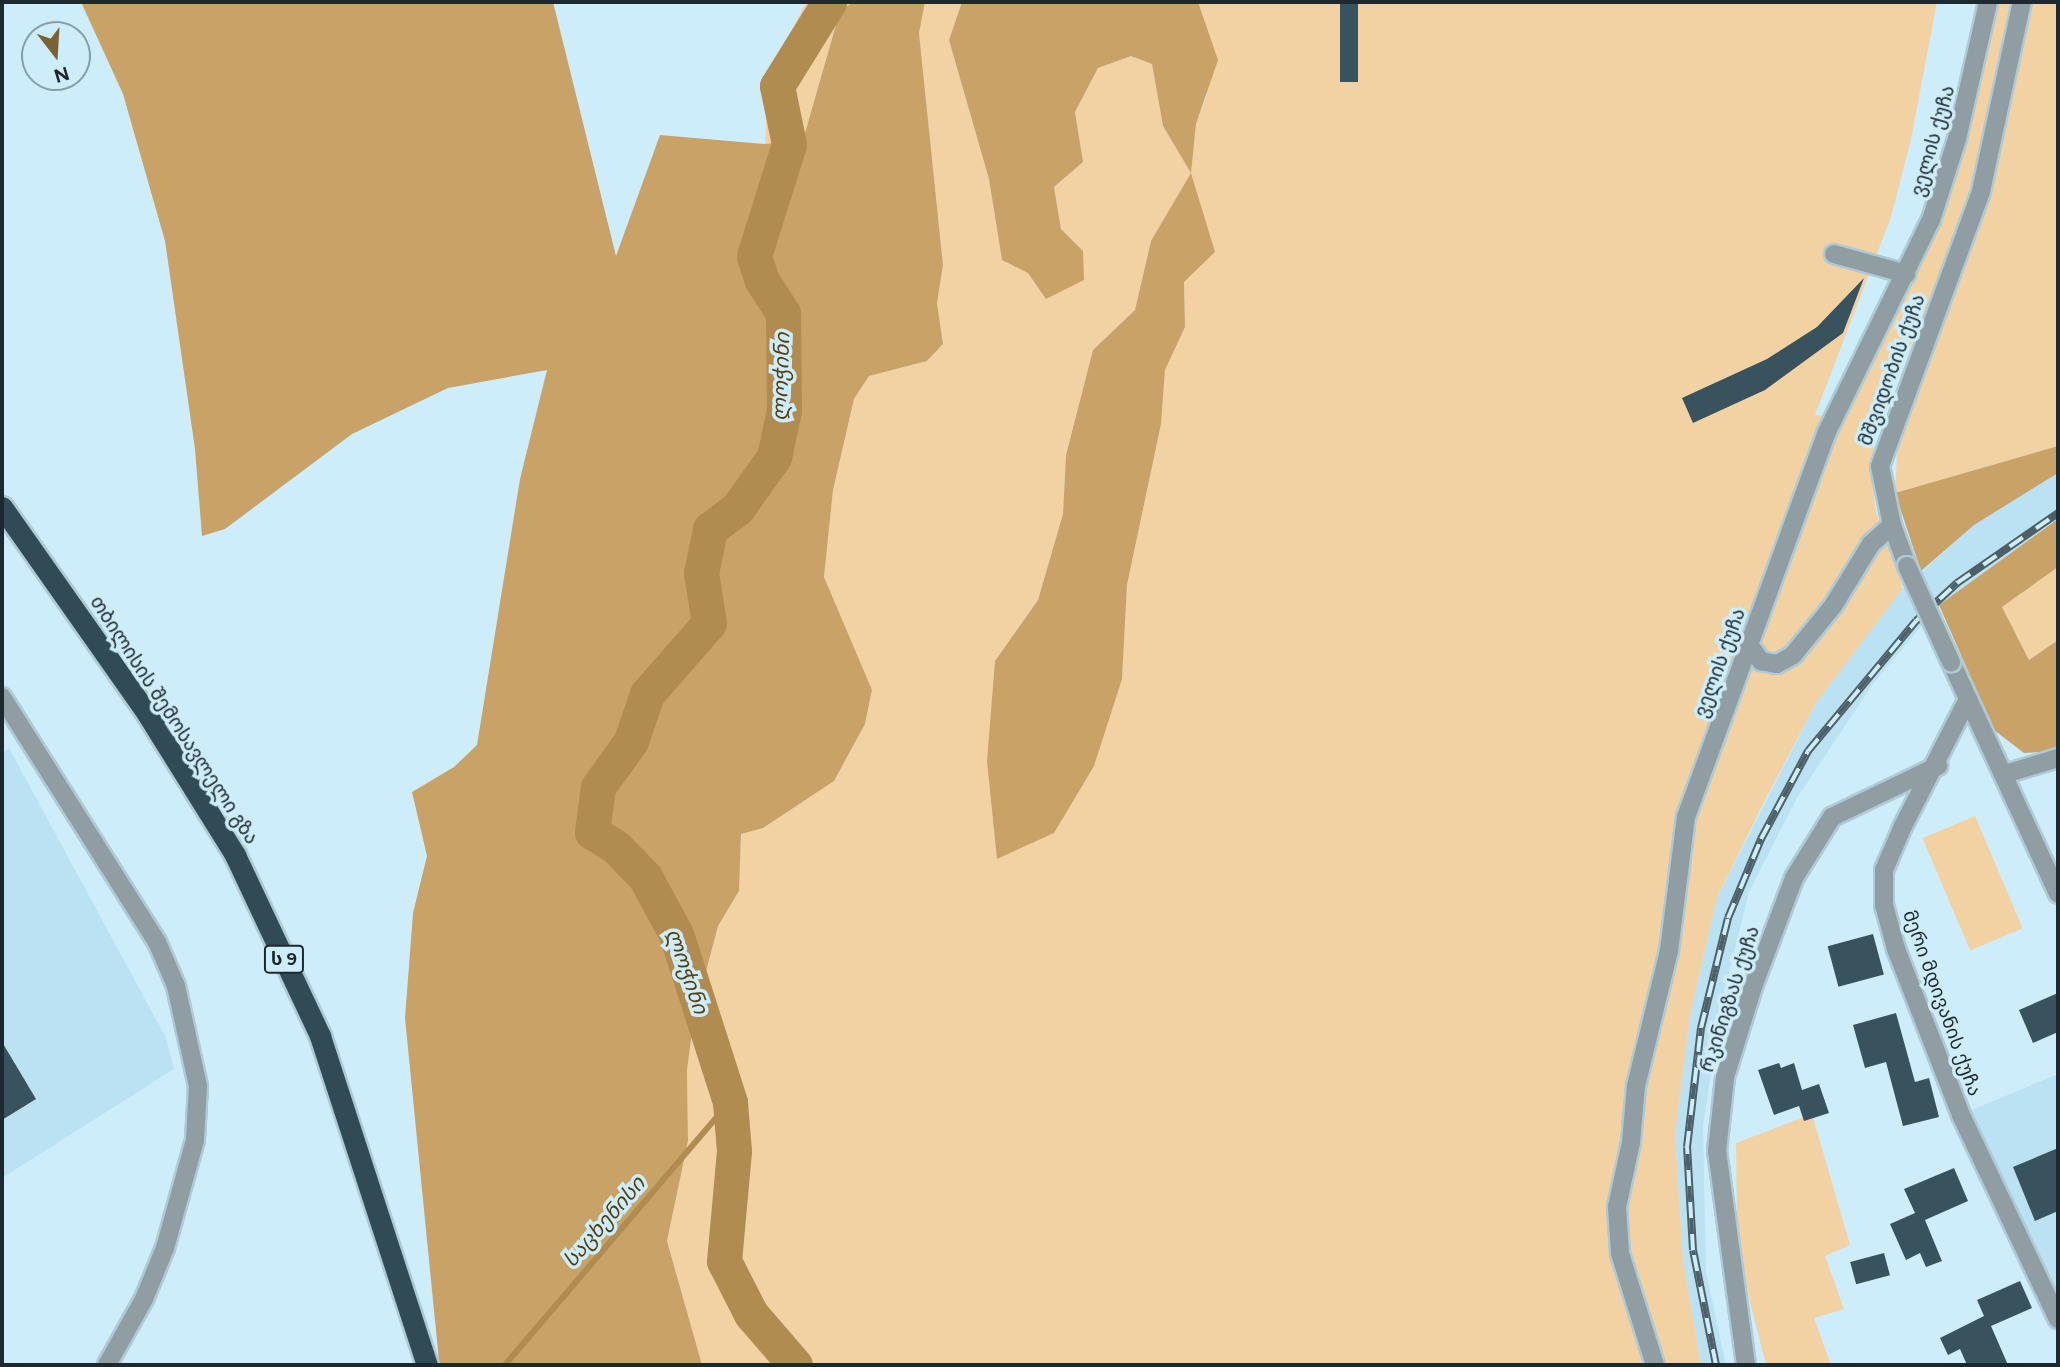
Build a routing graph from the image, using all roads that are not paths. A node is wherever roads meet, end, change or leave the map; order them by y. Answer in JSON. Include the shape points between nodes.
{"nodes":[{"id":1,"x":1989,"y":2,"type":"edge"},
{"id":2,"x":2022,"y":2,"type":"edge"},
{"id":3,"x":1834,"y":254,"type":"dead end"},
{"id":4,"x":1906,"y":274,"type":"junction"},
{"id":5,"x":2,"y":507,"type":"edge"},
{"id":6,"x":1892,"y":525,"type":"junction"},
{"id":7,"x":1750,"y":646,"type":"junction"},
{"id":8,"x":2,"y":697,"type":"edge"},
{"id":9,"x":1968,"y":699,"type":"junction"},
{"id":10,"x":2058,"y":758,"type":"edge"},
{"id":11,"x":1938,"y":765,"type":"junction"},
{"id":12,"x":2005,"y":774,"type":"junction"},
{"id":13,"x":2058,"y":894,"type":"edge"},
{"id":14,"x":2058,"y":1319,"type":"edge"},
{"id":15,"x":107,"y":1365,"type":"edge"},
{"id":16,"x":427,"y":1365,"type":"edge"},
{"id":17,"x":1655,"y":1365,"type":"edge"},
{"id":18,"x":1746,"y":1365,"type":"edge"}],
"edges":[{"from":1,"to":4,"type":"street","name":"ველის ქუჩა","via":[[1957,139],[1931,220]]},
{"from":2,"to":6,"type":"street","name":"მშვიდობის ქუჩა","via":[[1981,191],[1882,456]]},
{"from":3,"to":4,"type":"street"},
{"from":4,"to":7,"type":"street","name":"ველის ქუჩა","via":[[1826,434]]},
{"from":5,"to":16,"type":"highway","name":"თბილისის შემოსავლელი გზა","number":"ს 9","via":[[148,715],[235,855],[320,1036]]},
{"from":6,"to":7,"type":"street","via":[[1871,544],[1833,606],[1793,655],[1777,664],[1761,661]]},
{"from":6,"to":9,"type":"street","name":"მშვიდობის ქუჩა","bridge":true},
{"from":7,"to":17,"type":"street","name":"ველის ქუჩა","via":[[1686,817],[1669,951],[1636,1086],[1631,1142],[1617,1207],[1620,1253]]},
{"from":8,"to":15,"type":"street","via":[[157,942],[176,986],[198,1086],[195,1140],[165,1248],[144,1299]]},
{"from":9,"to":11,"type":"street","name":"მერი მდივანის ქუჩა"},
{"from":9,"to":12,"type":"street","name":"მშვიდობის ქუჩა"},
{"from":10,"to":12,"type":"street"},
{"from":11,"to":14,"type":"street","name":"მერი მდივანის ქუჩა","via":[[1884,870],[1884,905],[1896,949],[1961,1115]]},
{"from":11,"to":18,"type":"street","name":"რკინიგზას ქუჩა","via":[[1832,817],[1794,878],[1750,998],[1725,1077],[1717,1151]]},
{"from":12,"to":13,"type":"street","name":"მშვიდობის ქუჩა"}]}
